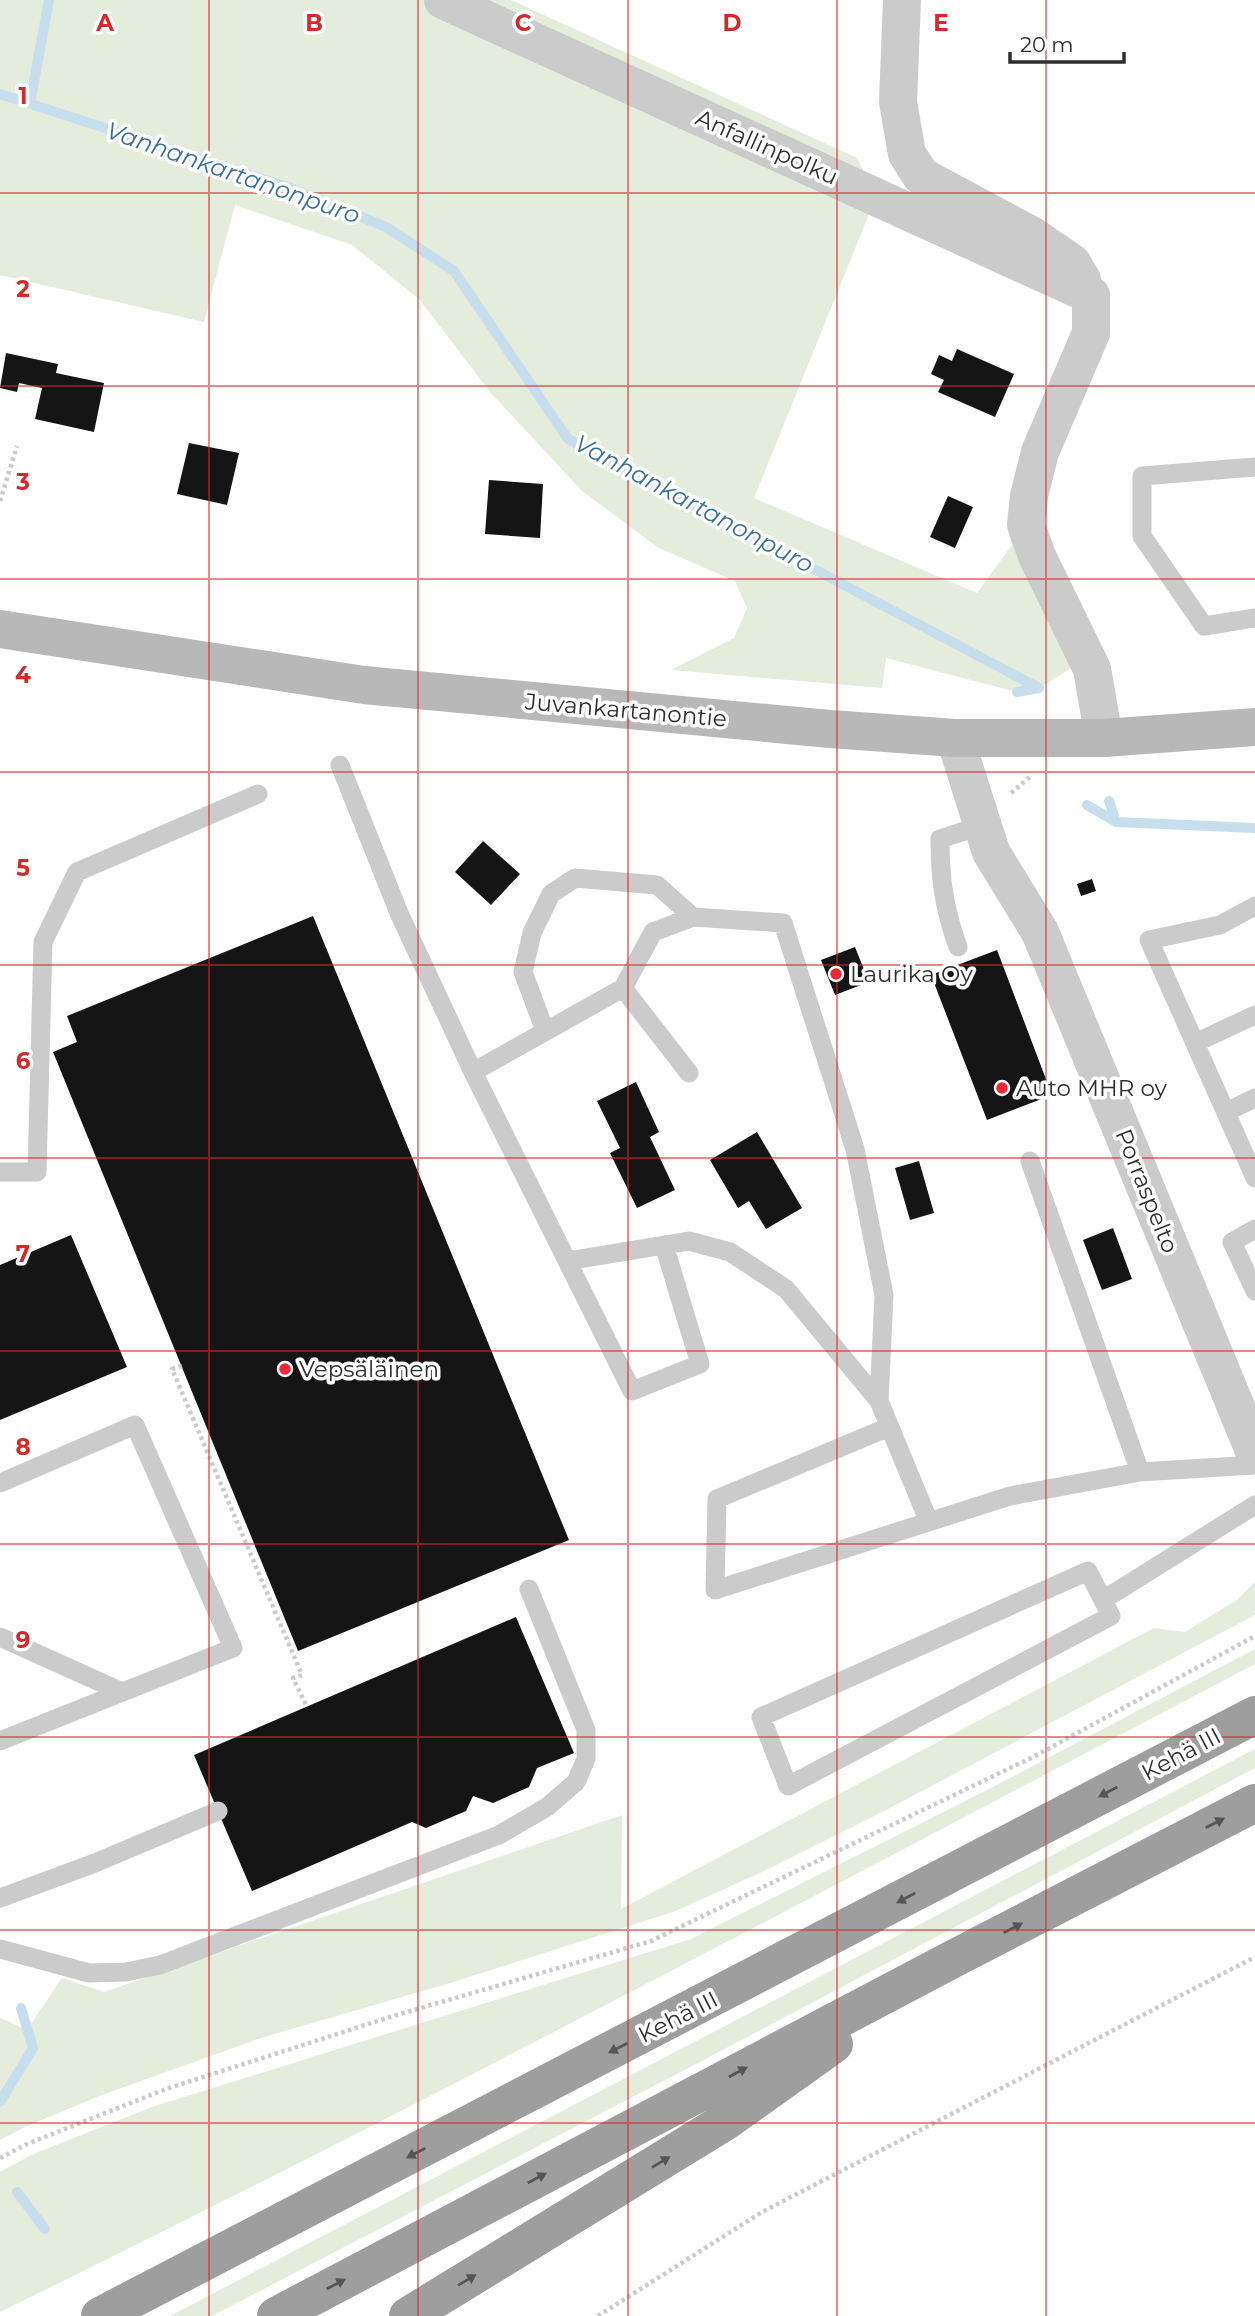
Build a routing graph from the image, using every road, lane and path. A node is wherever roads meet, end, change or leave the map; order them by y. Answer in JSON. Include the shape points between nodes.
{"nodes":[{"id":1,"x":443,"y":0,"type":"edge"},
{"id":2,"x":902,"y":0,"type":"edge"},
{"id":3,"x":1091,"y":295,"type":"junction"},
{"id":4,"x":17,"y":446,"type":"dead end"},
{"id":5,"x":1255,"y":467,"type":"edge"},
{"id":6,"x":0,"y":501,"type":"edge"},
{"id":7,"x":1255,"y":618,"type":"edge"},
{"id":8,"x":0,"y":629,"type":"edge"},
{"id":9,"x":1255,"y":727,"type":"edge"},
{"id":10,"x":955,"y":738,"type":"junction"},
{"id":11,"x":1104,"y":738,"type":"junction"},
{"id":12,"x":340,"y":765,"type":"dead end"},
{"id":13,"x":258,"y":794,"type":"dead end"},
{"id":14,"x":983,"y":825,"type":"junction"},
{"id":15,"x":1255,"y":906,"type":"edge"},
{"id":16,"x":693,"y":917,"type":"junction"},
{"id":17,"x":958,"y":947,"type":"dead end"},
{"id":18,"x":623,"y":988,"type":"junction"},
{"id":19,"x":1255,"y":1015,"type":"edge"},
{"id":20,"x":545,"y":1031,"type":"junction"},
{"id":21,"x":1195,"y":1043,"type":"junction"},
{"id":22,"x":473,"y":1072,"type":"junction"},
{"id":23,"x":689,"y":1073,"type":"dead end"},
{"id":24,"x":1255,"y":1098,"type":"edge"},
{"id":25,"x":1226,"y":1112,"type":"junction"},
{"id":26,"x":1030,"y":1161,"type":"dead end"},
{"id":27,"x":0,"y":1172,"type":"edge"},
{"id":28,"x":1255,"y":1178,"type":"edge"},
{"id":29,"x":1255,"y":1229,"type":"edge"},
{"id":30,"x":664,"y":1245,"type":"junction"},
{"id":31,"x":567,"y":1261,"type":"junction"},
{"id":32,"x":1255,"y":1290,"type":"edge"},
{"id":33,"x":181,"y":1366,"type":"dead end"},
{"id":34,"x":879,"y":1401,"type":"junction"},
{"id":35,"x":889,"y":1427,"type":"junction"},
{"id":36,"x":1251,"y":1433,"type":"edge"},
{"id":37,"x":1255,"y":1465,"type":"edge"},
{"id":38,"x":1140,"y":1472,"type":"junction"},
{"id":39,"x":0,"y":1483,"type":"edge"},
{"id":40,"x":1255,"y":1506,"type":"edge"},
{"id":41,"x":929,"y":1522,"type":"junction"},
{"id":42,"x":529,"y":1589,"type":"dead end"},
{"id":43,"x":1103,"y":1600,"type":"junction"},
{"id":44,"x":1255,"y":1636,"type":"edge"},
{"id":45,"x":0,"y":1637,"type":"edge"},
{"id":46,"x":122,"y":1692,"type":"junction"},
{"id":47,"x":307,"y":1707,"type":"dead end"},
{"id":48,"x":1255,"y":1715,"type":"edge"},
{"id":49,"x":0,"y":1741,"type":"edge"},
{"id":50,"x":1255,"y":1803,"type":"edge"},
{"id":51,"x":218,"y":1811,"type":"dead end"},
{"id":52,"x":0,"y":1898,"type":"edge"},
{"id":53,"x":0,"y":1949,"type":"edge"},
{"id":54,"x":1255,"y":1956,"type":"edge"},
{"id":55,"x":953,"y":1959,"type":"junction"},
{"id":56,"x":0,"y":2158,"type":"edge"},
{"id":57,"x":100,"y":2316,"type":"edge"},
{"id":58,"x":276,"y":2316,"type":"edge"},
{"id":59,"x":408,"y":2316,"type":"edge"},
{"id":60,"x":598,"y":2316,"type":"edge"}],
"edges":[{"from":1,"to":3,"type":"street","name":"Anfallinpolku"},
{"from":2,"to":3,"type":"street","via":[[898,102],[907,154],[920,176],[1031,235],[1072,263]]},
{"from":3,"to":11,"type":"street","via":[[1091,333],[1040,452],[1026,525],[1092,669]]},
{"from":4,"to":6,"type":"path"},
{"from":5,"to":7,"type":"lane","via":[[1142,475],[1142,536],[1204,626]]},
{"from":8,"to":10,"type":"main road","name":"Juvankartanontie","via":[[363,685]]},
{"from":9,"to":11,"type":"main road","name":"Juvankartanontie"},
{"from":10,"to":11,"type":"main road","name":"Juvankartanontie"},
{"from":10,"to":14,"type":"street","name":"Porraspelto"},
{"from":12,"to":22,"type":"lane","via":[[399,913]]},
{"from":13,"to":27,"type":"lane","via":[[77,872],[43,942],[37,1172]]},
{"from":14,"to":17,"type":"lane","via":[[940,839],[940,878]]},
{"from":14,"to":36,"type":"street","name":"Porraspelto","via":[[991,852],[1040,932]]},
{"from":15,"to":21,"type":"lane","via":[[1220,925],[1149,940]]},
{"from":16,"to":18,"type":"lane","via":[[653,932]]},
{"from":16,"to":20,"type":"lane","via":[[657,886],[575,878],[551,894],[532,933],[523,972]]},
{"from":16,"to":34,"type":"lane","via":[[783,923],[855,1149],[874,1242],[884,1295]]},
{"from":18,"to":20,"type":"lane"},
{"from":18,"to":23,"type":"lane"},
{"from":19,"to":21,"type":"lane"},
{"from":20,"to":22,"type":"lane"},
{"from":21,"to":25,"type":"lane"},
{"from":22,"to":31,"type":"lane"},
{"from":24,"to":25,"type":"lane"},
{"from":25,"to":28,"type":"lane"},
{"from":26,"to":38,"type":"lane"},
{"from":29,"to":32,"type":"lane","via":[[1232,1242]]},
{"from":30,"to":31,"type":"lane"},
{"from":30,"to":31,"type":"lane","via":[[700,1364],[632,1391]]},
{"from":30,"to":34,"type":"lane","via":[[689,1241],[730,1252],[786,1289]]},
{"from":33,"to":47,"type":"path","via":[[172,1369],[302,1675],[293,1678]]},
{"from":34,"to":35,"type":"lane"},
{"from":35,"to":41,"type":"lane"},
{"from":35,"to":41,"type":"lane","via":[[717,1499],[715,1590]]},
{"from":37,"to":38,"type":"lane"},
{"from":38,"to":41,"type":"lane","via":[[1010,1496]]},
{"from":39,"to":46,"type":"lane","via":[[135,1425],[233,1648]]},
{"from":40,"to":43,"type":"lane"},
{"from":42,"to":53,"type":"lane","via":[[586,1730],[586,1759],[576,1782],[547,1807],[499,1835],[160,1965],[89,1973]]},
{"from":43,"to":43,"type":"lane","via":[[1111,1616],[788,1786],[761,1717],[1088,1571]]},
{"from":44,"to":56,"type":"path","via":[[1035,1756],[651,1941],[166,2089]]},
{"from":45,"to":46,"type":"lane"},
{"from":46,"to":49,"type":"lane"},
{"from":48,"to":57,"type":"highway","name":"Kehä III","one_way":true},
{"from":55,"to":50,"type":"highway","one_way":true},
{"from":51,"to":52,"type":"lane"},
{"from":54,"to":60,"type":"path","via":[[762,2213]]},
{"from":58,"to":55,"type":"highway","one_way":true},
{"from":59,"to":55,"type":"highway","one_way":true,"via":[[726,2122]]}]}
